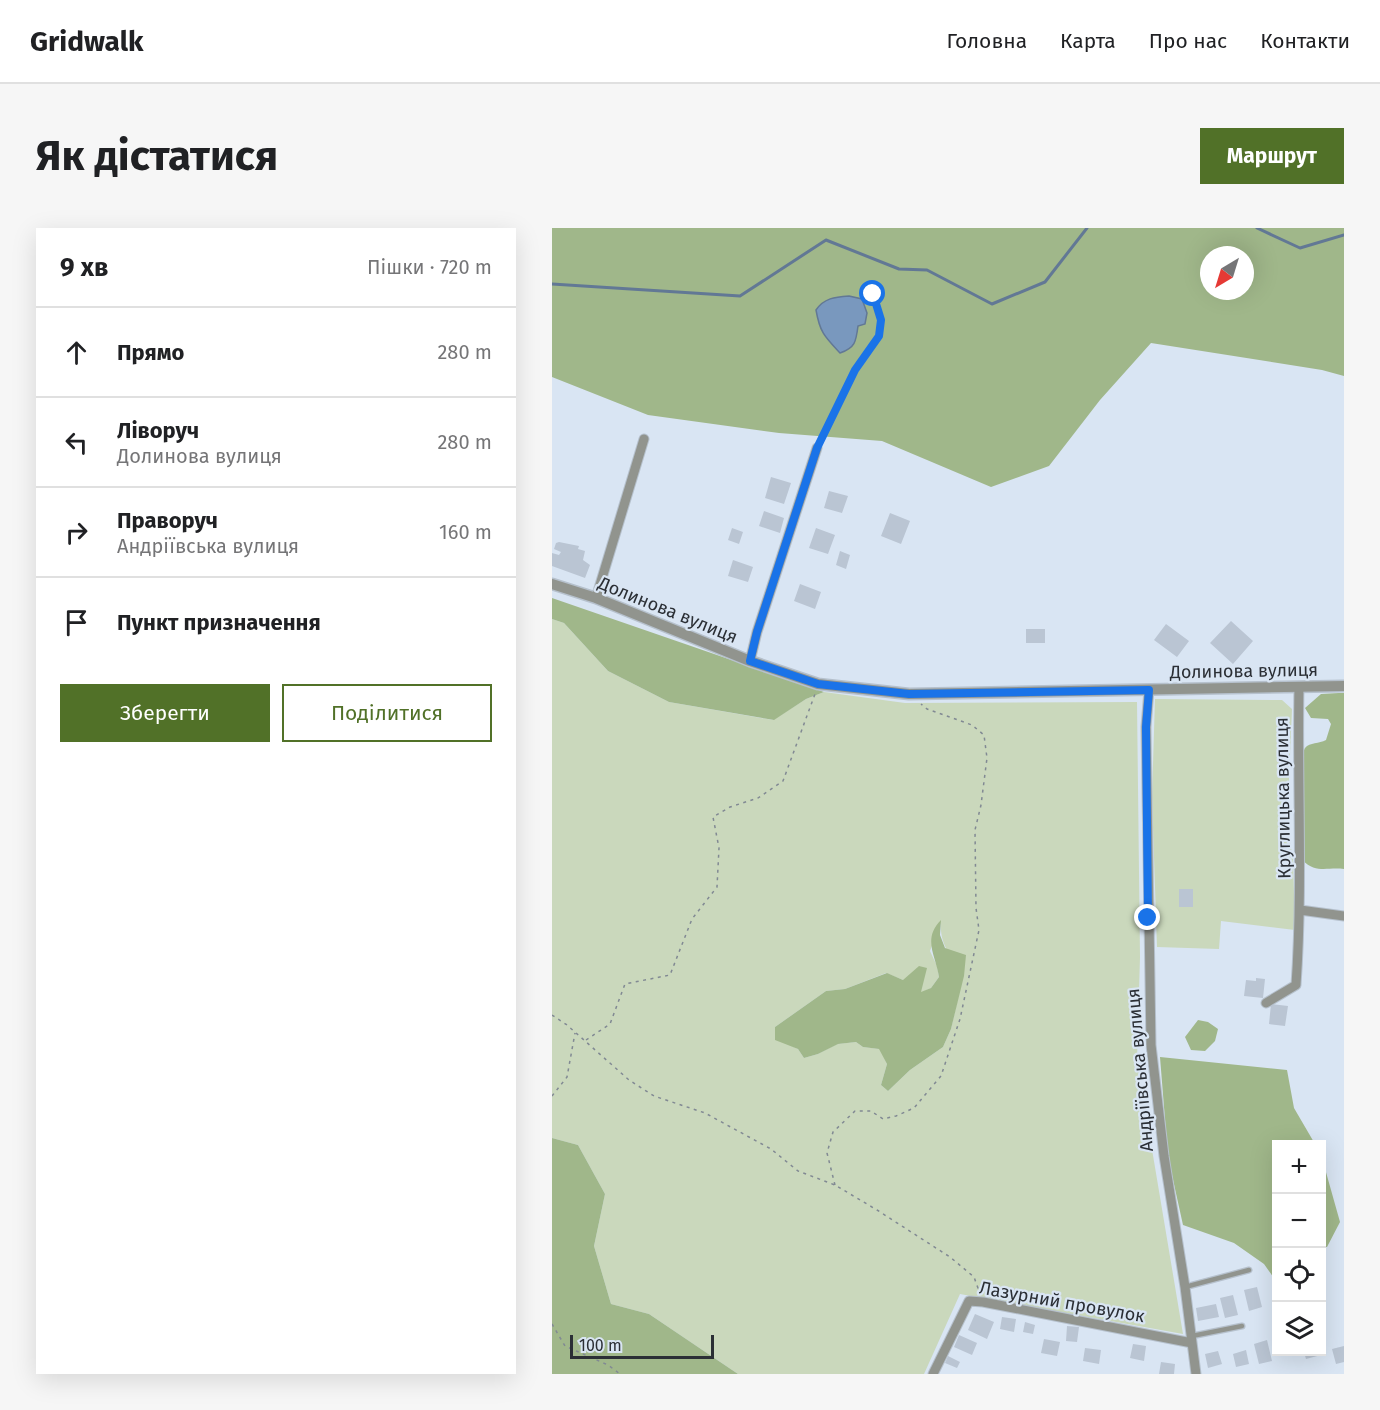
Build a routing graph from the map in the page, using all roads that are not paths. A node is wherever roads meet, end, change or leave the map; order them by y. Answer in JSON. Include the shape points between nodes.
{"nodes":[{"id":1,"x":644,"y":439,"type":"dead end"},
{"id":2,"x":817,"y":448,"type":"road end"},
{"id":3,"x":552,"y":584,"type":"edge"},
{"id":4,"x":596,"y":598,"type":"junction"},
{"id":5,"x":750,"y":661,"type":"junction"},
{"id":6,"x":1344,"y":686,"type":"edge"},
{"id":7,"x":1299,"y":687,"type":"junction"},
{"id":8,"x":1149,"y":690,"type":"junction"},
{"id":9,"x":1300,"y":910,"type":"junction"},
{"id":10,"x":1344,"y":916,"type":"edge"},
{"id":11,"x":1266,"y":1004,"type":"dead end"},
{"id":12,"x":1249,"y":1270,"type":"dead end"},
{"id":13,"x":1185,"y":1287,"type":"junction"},
{"id":14,"x":1242,"y":1326,"type":"dead end"},
{"id":15,"x":1192,"y":1339,"type":"junction"},
{"id":16,"x":933,"y":1374,"type":"edge"},
{"id":17,"x":1196,"y":1374,"type":"edge"}],
"edges":[{"from":1,"to":4,"type":"street"},
{"from":2,"to":5,"type":"street"},
{"from":3,"to":4,"type":"street","name":"Долинова вулиця"},
{"from":4,"to":5,"type":"street","name":"Долинова вулиця"},
{"from":5,"to":8,"type":"street","name":"Долинова вулиця","via":[[818,684],[909,694]]},
{"from":6,"to":7,"type":"street","name":"Долинова вулиця"},
{"from":7,"to":8,"type":"street","name":"Долинова вулиця"},
{"from":7,"to":9,"type":"street","name":"Круглицька вулиця"},
{"from":8,"to":13,"type":"street","name":"Андріївська вулиця","via":[[1146,739],[1151,1045]]},
{"from":9,"to":10,"type":"street"},
{"from":9,"to":11,"type":"street","name":"Круглицька вулиця","via":[[1296,985]]},
{"from":12,"to":13,"type":"lane"},
{"from":13,"to":15,"type":"street","name":"Андріївська вулиця"},
{"from":14,"to":15,"type":"lane"},
{"from":15,"to":16,"type":"street","name":"Лазурний провулок","via":[[969,1301]]},
{"from":15,"to":17,"type":"street","name":"Андріївська вулиця"}]}
